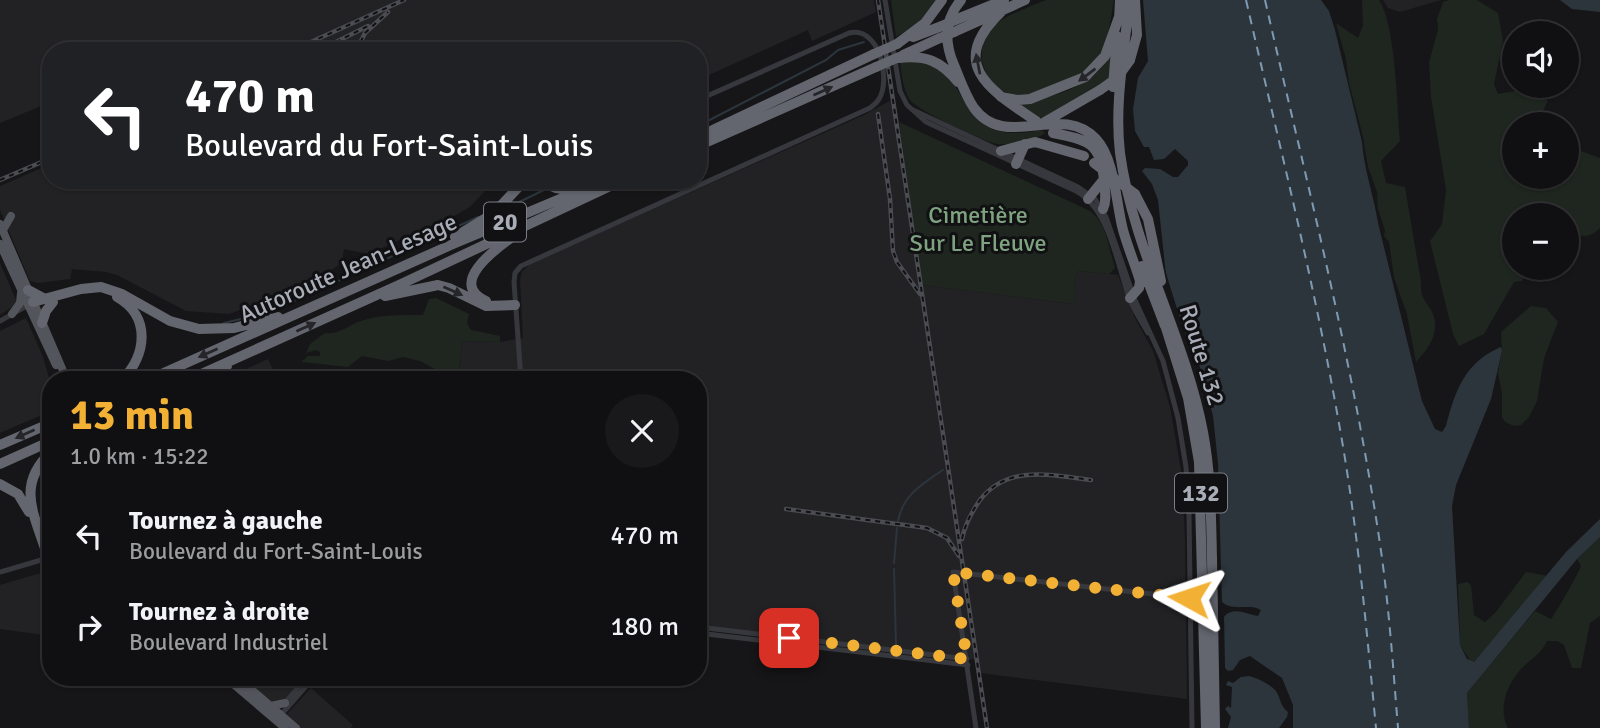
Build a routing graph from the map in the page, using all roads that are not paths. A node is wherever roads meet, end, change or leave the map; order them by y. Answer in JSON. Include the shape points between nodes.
{"nodes":[{"id":1,"x":885,"y":0,"type":"edge"},
{"id":2,"x":961,"y":0,"type":"edge"},
{"id":3,"x":1026,"y":0,"type":"edge"},
{"id":4,"x":1122,"y":0,"type":"edge"},
{"id":5,"x":1129,"y":0,"type":"edge"},
{"id":6,"x":1135,"y":0,"type":"edge"},
{"id":7,"x":941,"y":2,"type":"edge"},
{"id":8,"x":1004,"y":5,"type":"edge"},
{"id":9,"x":1119,"y":17,"type":"junction"},
{"id":10,"x":897,"y":44,"type":"junction"},
{"id":11,"x":897,"y":58,"type":"junction"},
{"id":12,"x":1113,"y":88,"type":"junction"},
{"id":13,"x":965,"y":91,"type":"junction"},
{"id":14,"x":707,"y":96,"type":"edge"},
{"id":15,"x":1001,"y":97,"type":"junction"},
{"id":16,"x":913,"y":110,"type":"junction"},
{"id":17,"x":1045,"y":127,"type":"junction"},
{"id":18,"x":707,"y":133,"type":"edge"},
{"id":19,"x":707,"y":142,"type":"edge"},
{"id":20,"x":1025,"y":144,"type":"junction"},
{"id":21,"x":1001,"y":151,"type":"junction"},
{"id":22,"x":1084,"y":156,"type":"junction"},
{"id":23,"x":1017,"y":162,"type":"junction"},
{"id":24,"x":1104,"y":179,"type":"junction"},
{"id":25,"x":707,"y":181,"type":"edge"},
{"id":26,"x":517,"y":189,"type":"edge"},
{"id":27,"x":584,"y":189,"type":"edge"},
{"id":28,"x":603,"y":189,"type":"edge"},
{"id":29,"x":689,"y":189,"type":"edge"},
{"id":30,"x":1090,"y":197,"type":"junction"},
{"id":31,"x":1117,"y":204,"type":"junction"},
{"id":32,"x":1103,"y":209,"type":"junction"},
{"id":33,"x":11,"y":216,"type":"dead end"},
{"id":34,"x":534,"y":221,"type":"junction"},
{"id":35,"x":1,"y":227,"type":"edge"},
{"id":36,"x":0,"y":244,"type":"edge"},
{"id":37,"x":406,"y":264,"type":"junction"},
{"id":38,"x":25,"y":290,"type":"junction"},
{"id":39,"x":1132,"y":293,"type":"junction"},
{"id":40,"x":367,"y":299,"type":"junction"},
{"id":41,"x":38,"y":302,"type":"junction"},
{"id":42,"x":515,"y":302,"type":"junction"},
{"id":43,"x":1167,"y":313,"type":"junction"},
{"id":44,"x":12,"y":314,"type":"junction"},
{"id":45,"x":292,"y":315,"type":"junction"},
{"id":46,"x":38,"y":320,"type":"junction"},
{"id":47,"x":0,"y":321,"type":"edge"},
{"id":48,"x":1165,"y":326,"type":"junction"},
{"id":49,"x":245,"y":354,"type":"junction"},
{"id":50,"x":61,"y":371,"type":"edge"},
{"id":51,"x":129,"y":371,"type":"edge"},
{"id":52,"x":168,"y":371,"type":"edge"},
{"id":53,"x":208,"y":371,"type":"edge"},
{"id":54,"x":221,"y":371,"type":"edge"},
{"id":55,"x":520,"y":371,"type":"edge"},
{"id":56,"x":42,"y":427,"type":"edge"},
{"id":57,"x":0,"y":445,"type":"edge"},
{"id":58,"x":42,"y":445,"type":"edge"},
{"id":59,"x":42,"y":462,"type":"edge"},
{"id":60,"x":0,"y":464,"type":"edge"},
{"id":61,"x":0,"y":484,"type":"edge"},
{"id":62,"x":42,"y":530,"type":"edge"},
{"id":63,"x":42,"y":543,"type":"edge"},
{"id":64,"x":42,"y":560,"type":"edge"},
{"id":65,"x":0,"y":572,"type":"edge"},
{"id":66,"x":1189,"y":598,"type":"junction"},
{"id":67,"x":707,"y":628,"type":"edge"},
{"id":68,"x":707,"y":634,"type":"edge"},
{"id":69,"x":788,"y":641,"type":"junction"},
{"id":70,"x":967,"y":662,"type":"junction"},
{"id":71,"x":237,"y":686,"type":"edge"},
{"id":72,"x":246,"y":686,"type":"edge"},
{"id":73,"x":300,"y":686,"type":"edge"},
{"id":74,"x":304,"y":686,"type":"edge"},
{"id":75,"x":290,"y":699,"type":"junction"},
{"id":76,"x":275,"y":714,"type":"junction"},
{"id":77,"x":285,"y":728,"type":"edge"},
{"id":78,"x":296,"y":728,"type":"edge"},
{"id":79,"x":976,"y":728,"type":"edge"},
{"id":80,"x":1192,"y":728,"type":"edge"},
{"id":81,"x":1206,"y":728,"type":"edge"},
{"id":82,"x":1216,"y":728,"type":"edge"}],
"edges":[{"from":1,"to":16,"type":"street","via":[[901,94]]},
{"from":2,"to":13,"type":"highway","via":[[950,18],[947,40]]},
{"from":3,"to":8,"type":"highway"},
{"from":4,"to":9,"type":"highway"},
{"from":4,"to":12,"type":"highway","name":"Route 132","number":"132"},
{"from":5,"to":43,"type":"highway","name":"Route 132","number":"132","via":[[1118,99],[1120,148],[1131,202]]},
{"from":6,"to":17,"type":"highway","bridge":true,"via":[[1136,38],[1130,60],[1117,78]]},
{"from":7,"to":10,"type":"highway","via":[[922,25]]},
{"from":8,"to":10,"type":"highway","bridge":true},
{"from":8,"to":11,"type":"highway","bridge":true},
{"from":15,"to":8,"type":"highway","one_way":true,"via":[[985,82],[976,58],[981,34]]},
{"from":9,"to":12,"type":"highway"},
{"from":9,"to":15,"type":"highway","one_way":true,"via":[[1105,56],[1085,78],[1032,99]]},
{"from":10,"to":18,"type":"highway","bridge":true},
{"from":11,"to":13,"type":"highway","via":[[938,62]]},
{"from":19,"to":11,"type":"highway","one_way":true,"bridge":true},
{"from":12,"to":48,"type":"highway","name":"Route 132","number":"132","via":[[1111,129],[1117,174]]},
{"from":13,"to":17,"type":"highway","via":[[977,112],[997,125]]},
{"from":14,"to":25,"type":"street","via":[[851,32],[866,34],[878,50],[883,88],[870,108]]},
{"from":15,"to":17,"type":"highway"},
{"from":16,"to":21,"type":"street"},
{"from":16,"to":23,"type":"street","via":[[926,122]]},
{"from":17,"to":22,"type":"highway"},
{"from":17,"to":24,"type":"highway","via":[[1094,147],[1102,158]]},
{"from":17,"to":31,"type":"highway","via":[[1075,126],[1097,140],[1108,159]]},
{"from":20,"to":21,"type":"highway"},
{"from":20,"to":22,"type":"highway","via":[[1037,142]]},
{"from":20,"to":23,"type":"highway"},
{"from":21,"to":23,"type":"street"},
{"from":22,"to":43,"type":"highway","bridge":true,"via":[[1135,194],[1148,219]]},
{"from":23,"to":30,"type":"street","via":[[1078,187]]},
{"from":24,"to":30,"type":"highway"},
{"from":24,"to":32,"type":"highway"},
{"from":26,"to":37,"type":"highway","via":[[486,219]]},
{"from":27,"to":37,"type":"highway","name":"Autoroute Jean-Lesage","number":"20"},
{"from":28,"to":34,"type":"highway","name":"Autoroute Jean-Lesage","number":"20"},
{"from":29,"to":42,"type":"street","via":[[522,265],[516,271]]},
{"from":30,"to":32,"type":"street"},
{"from":30,"to":39,"type":"street"},
{"from":31,"to":39,"type":"highway","via":[[1140,281]]},
{"from":31,"to":48,"type":"highway"},
{"from":32,"to":39,"type":"street"},
{"from":33,"to":35,"type":"main road"},
{"from":34,"to":40,"type":"highway","name":"Autoroute Jean-Lesage","number":"20"},
{"from":34,"to":42,"type":"highway","via":[[489,254],[472,277],[474,290],[482,299]]},
{"from":35,"to":38,"type":"main road"},
{"from":36,"to":38,"type":"main road"},
{"from":37,"to":45,"type":"highway","name":"Autoroute Jean-Lesage","number":"20"},
{"from":38,"to":41,"type":"highway"},
{"from":38,"to":41,"type":"main road"},
{"from":38,"to":44,"type":"main road"},
{"from":39,"to":66,"type":"street","via":[[1160,354],[1175,404],[1189,514]]},
{"from":40,"to":42,"type":"highway","one_way":true,"via":[[435,285],[488,306]]},
{"from":49,"to":40,"type":"highway","name":"Autoroute Jean-Lesage","number":"20","one_way":true},
{"from":41,"to":44,"type":"street"},
{"from":41,"to":45,"type":"highway","via":[[85,288],[107,288],[170,321],[208,330]]},
{"from":41,"to":46,"type":"main road"},
{"from":41,"to":46,"type":"highway","via":[[46,311]]},
{"from":41,"to":51,"type":"highway","via":[[98,292],[117,297],[131,308],[142,330],[142,346]]},
{"from":42,"to":55,"type":"street"},
{"from":43,"to":82,"type":"highway","name":"Route 132","number":"132","via":[[1196,402],[1207,460]]},
{"from":44,"to":46,"type":"main road"},
{"from":44,"to":47,"type":"street"},
{"from":45,"to":52,"type":"highway","name":"Autoroute Jean-Lesage","number":"20","one_way":true},
{"from":46,"to":50,"type":"main road"},
{"from":48,"to":81,"type":"highway","name":"Route 132","number":"132","via":[[1185,389],[1198,454]]},
{"from":49,"to":53,"type":"highway","name":"Autoroute Jean-Lesage","number":"20"},
{"from":49,"to":54,"type":"highway"},
{"from":56,"to":57,"type":"highway","one_way":true},
{"from":58,"to":60,"type":"highway"},
{"from":59,"to":62,"type":"highway","via":[[30,485]]},
{"from":61,"to":63,"type":"highway","via":[[25,502]]},
{"from":64,"to":65,"type":"street"},
{"from":66,"to":70,"type":"street","via":[[953,572]]},
{"from":66,"to":80,"type":"street"},
{"from":67,"to":69,"type":"street"},
{"from":68,"to":69,"type":"street"},
{"from":69,"to":70,"type":"street"},
{"from":70,"to":79,"type":"street"},
{"from":71,"to":76,"type":"main road"},
{"from":72,"to":76,"type":"main road"},
{"from":73,"to":75,"type":"street"},
{"from":74,"to":75,"type":"street"},
{"from":75,"to":76,"type":"main road"},
{"from":75,"to":76,"type":"street"},
{"from":76,"to":77,"type":"main road"},
{"from":76,"to":78,"type":"main road"}]}
